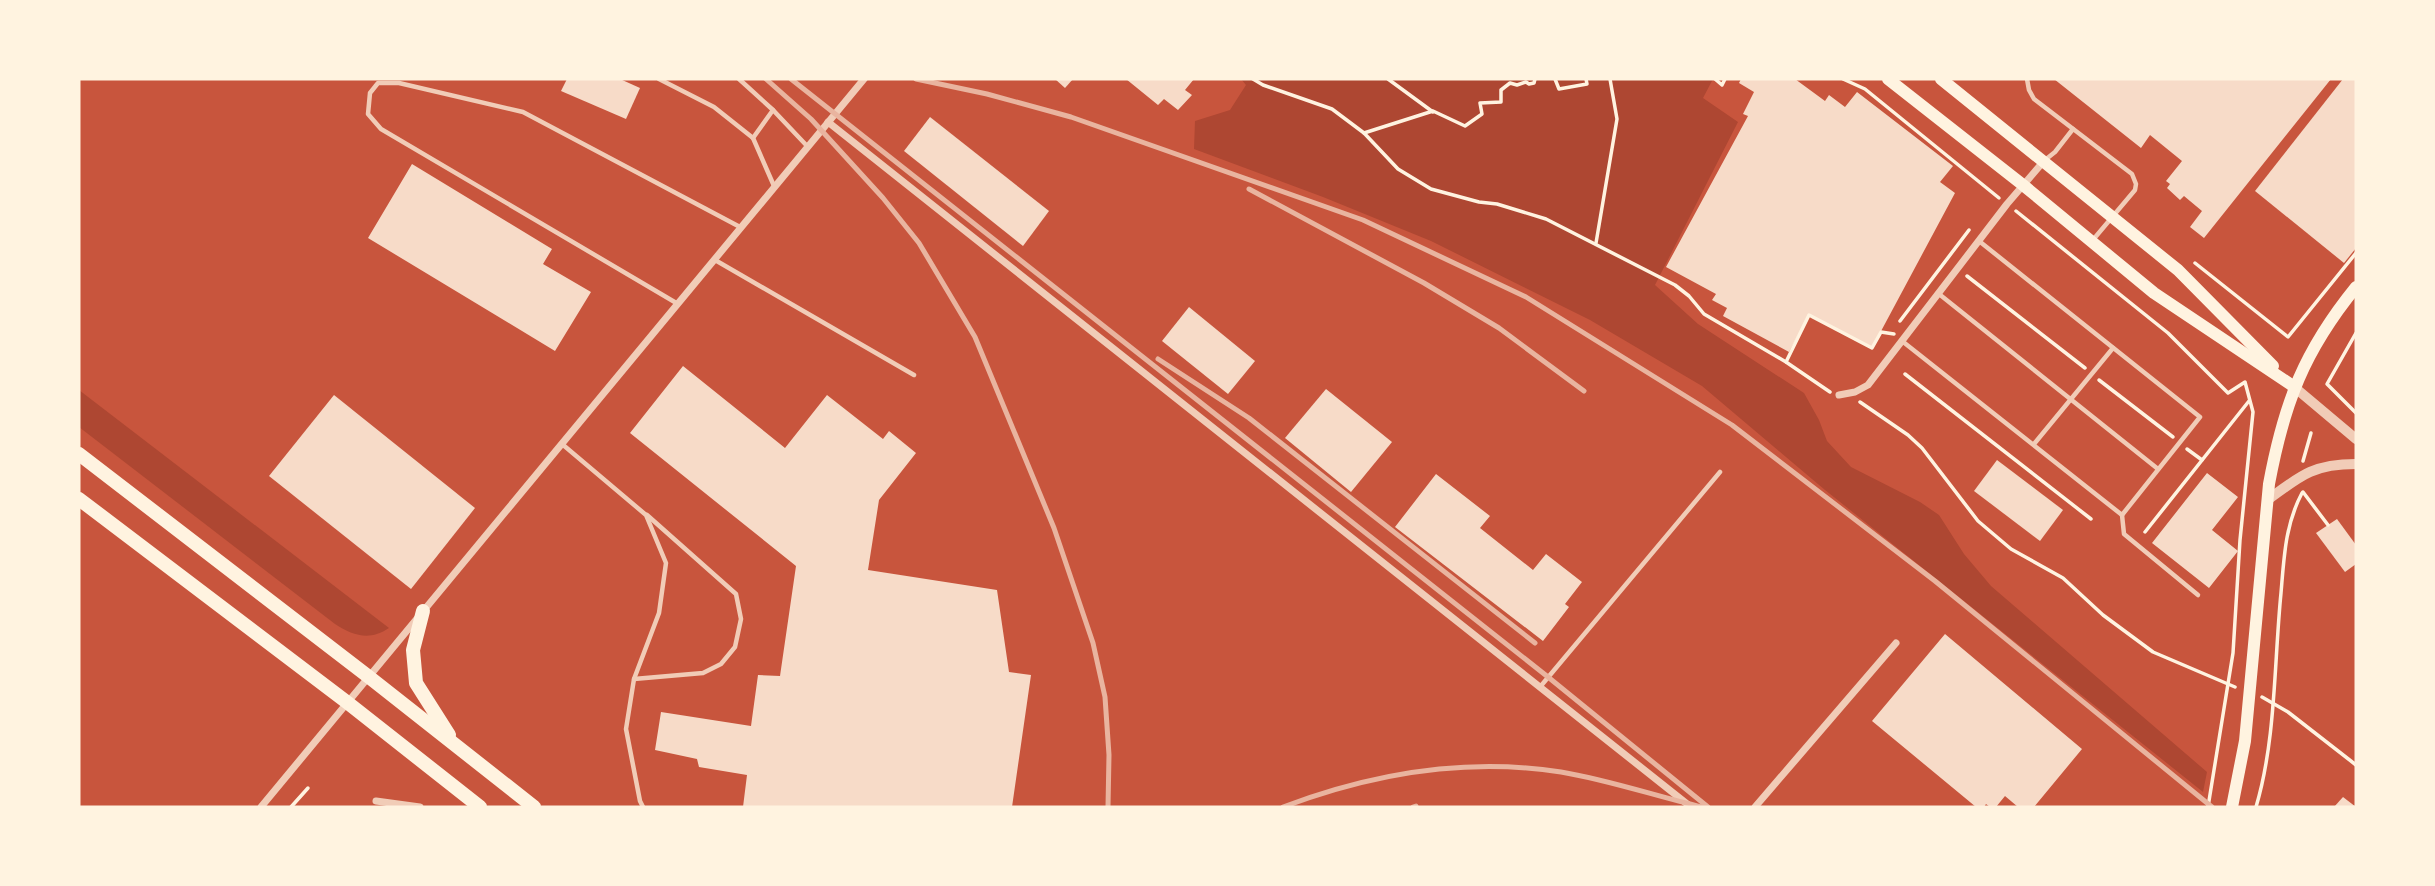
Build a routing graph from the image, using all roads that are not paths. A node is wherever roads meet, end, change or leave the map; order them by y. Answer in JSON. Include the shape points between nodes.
{"nodes":[{"id":1,"x":659,"y":79,"type":"edge"},
{"id":2,"x":739,"y":79,"type":"edge"},
{"id":3,"x":864,"y":79,"type":"edge"},
{"id":4,"x":1888,"y":79,"type":"edge"},
{"id":5,"x":1941,"y":79,"type":"edge"},
{"id":6,"x":2027,"y":79,"type":"edge"},
{"id":7,"x":773,"y":110,"type":"junction"},
{"id":8,"x":828,"y":122,"type":"junction"},
{"id":9,"x":2073,"y":129,"type":"junction"},
{"id":10,"x":753,"y":138,"type":"junction"},
{"id":11,"x":808,"y":147,"type":"junction"},
{"id":12,"x":2044,"y":161,"type":"junction"},
{"id":13,"x":2023,"y":185,"type":"junction"},
{"id":14,"x":775,"y":187,"type":"junction"},
{"id":15,"x":2113,"y":216,"type":"junction"},
{"id":16,"x":741,"y":228,"type":"junction"},
{"id":17,"x":1979,"y":241,"type":"junction"},
{"id":18,"x":2092,"y":242,"type":"junction"},
{"id":19,"x":714,"y":260,"type":"junction"},
{"id":20,"x":2356,"y":287,"type":"edge"},
{"id":21,"x":1939,"y":293,"type":"junction"},
{"id":22,"x":678,"y":304,"type":"junction"},
{"id":23,"x":1902,"y":341,"type":"junction"},
{"id":24,"x":2113,"y":348,"type":"junction"},
{"id":25,"x":914,"y":375,"type":"dead end"},
{"id":26,"x":2294,"y":386,"type":"junction"},
{"id":27,"x":1839,"y":395,"type":"road end"},
{"id":28,"x":2071,"y":399,"type":"junction"},
{"id":29,"x":2356,"y":439,"type":"edge"},
{"id":30,"x":561,"y":444,"type":"junction"},
{"id":31,"x":2034,"y":444,"type":"junction"},
{"id":32,"x":79,"y":454,"type":"edge"},
{"id":33,"x":2356,"y":464,"type":"edge"},
{"id":34,"x":2158,"y":469,"type":"junction"},
{"id":35,"x":1720,"y":472,"type":"dead end"},
{"id":36,"x":79,"y":499,"type":"edge"},
{"id":37,"x":2269,"y":499,"type":"junction"},
{"id":38,"x":646,"y":514,"type":"junction"},
{"id":39,"x":2122,"y":515,"type":"junction"},
{"id":40,"x":2198,"y":594,"type":"dead end"},
{"id":41,"x":423,"y":611,"type":"junction"},
{"id":42,"x":1896,"y":643,"type":"dead end"},
{"id":43,"x":369,"y":677,"type":"junction"},
{"id":44,"x":634,"y":678,"type":"junction"},
{"id":45,"x":1540,"y":687,"type":"junction"},
{"id":46,"x":348,"y":703,"type":"junction"},
{"id":47,"x":455,"y":745,"type":"junction"},
{"id":48,"x":375,"y":804,"type":"edge"},
{"id":49,"x":261,"y":807,"type":"edge"},
{"id":50,"x":420,"y":807,"type":"edge"},
{"id":51,"x":480,"y":807,"type":"edge"},
{"id":52,"x":534,"y":807,"type":"edge"},
{"id":53,"x":643,"y":807,"type":"edge"},
{"id":54,"x":1691,"y":807,"type":"edge"},
{"id":55,"x":1755,"y":807,"type":"edge"},
{"id":56,"x":2232,"y":807,"type":"edge"}],
"edges":[{"from":1,"to":10,"type":"lane","via":[[714,107]]},
{"from":2,"to":7,"type":"lane"},
{"from":3,"to":8,"type":"street"},
{"from":4,"to":13,"type":"main road"},
{"from":5,"to":12,"type":"main road"},
{"from":6,"to":9,"type":"lane","via":[[2034,99]]},
{"from":7,"to":10,"type":"lane"},
{"from":7,"to":11,"type":"lane"},
{"from":8,"to":11,"type":"street"},
{"from":8,"to":45,"type":"street"},
{"from":9,"to":12,"type":"lane"},
{"from":9,"to":15,"type":"lane","via":[[2132,174],[2135,190]]},
{"from":10,"to":14,"type":"lane"},
{"from":11,"to":14,"type":"street"},
{"from":12,"to":13,"type":"street"},
{"from":12,"to":15,"type":"main road"},
{"from":13,"to":17,"type":"street"},
{"from":13,"to":18,"type":"main road"},
{"from":14,"to":16,"type":"street"},
{"from":15,"to":18,"type":"lane"},
{"from":15,"to":26,"type":"main road","via":[[2178,270]]},
{"from":16,"to":19,"type":"street"},
{"from":16,"to":22,"type":"lane","via":[[523,112],[399,83],[378,83],[370,93],[368,114],[380,129]]},
{"from":17,"to":21,"type":"street"},
{"from":17,"to":24,"type":"lane"},
{"from":18,"to":26,"type":"main road","via":[[2154,293]]},
{"from":19,"to":22,"type":"street"},
{"from":19,"to":25,"type":"lane"},
{"from":20,"to":26,"type":"main road","via":[[2322,332]]},
{"from":21,"to":23,"type":"street"},
{"from":21,"to":28,"type":"lane"},
{"from":22,"to":30,"type":"street"},
{"from":23,"to":27,"type":"street","via":[[1868,385]]},
{"from":23,"to":31,"type":"lane"},
{"from":24,"to":28,"type":"lane"},
{"from":24,"to":34,"type":"lane","via":[[2200,417]]},
{"from":26,"to":29,"type":"street"},
{"from":26,"to":37,"type":"main road","via":[[2273,460]]},
{"from":28,"to":31,"type":"lane"},
{"from":28,"to":34,"type":"lane"},
{"from":30,"to":38,"type":"lane"},
{"from":30,"to":41,"type":"street"},
{"from":31,"to":39,"type":"lane"},
{"from":32,"to":43,"type":"main road"},
{"from":33,"to":37,"type":"street","via":[[2332,464],[2302,474]]},
{"from":34,"to":39,"type":"lane"},
{"from":35,"to":45,"type":"lane"},
{"from":36,"to":46,"type":"main road"},
{"from":37,"to":56,"type":"main road","via":[[2245,741]]},
{"from":38,"to":44,"type":"lane","via":[[666,564],[659,613]]},
{"from":38,"to":44,"type":"lane","via":[[736,594],[741,619],[734,647],[722,664],[703,673]]},
{"from":39,"to":40,"type":"lane","via":[[2124,534]]},
{"from":41,"to":43,"type":"street"},
{"from":41,"to":47,"type":"main road","via":[[412,650],[416,683]]},
{"from":42,"to":55,"type":"street"},
{"from":43,"to":46,"type":"street"},
{"from":43,"to":47,"type":"main road"},
{"from":44,"to":53,"type":"lane","via":[[626,729]]},
{"from":45,"to":54,"type":"street"},
{"from":46,"to":49,"type":"street"},
{"from":46,"to":51,"type":"main road"},
{"from":47,"to":52,"type":"main road"},
{"from":48,"to":50,"type":"street"}]}
